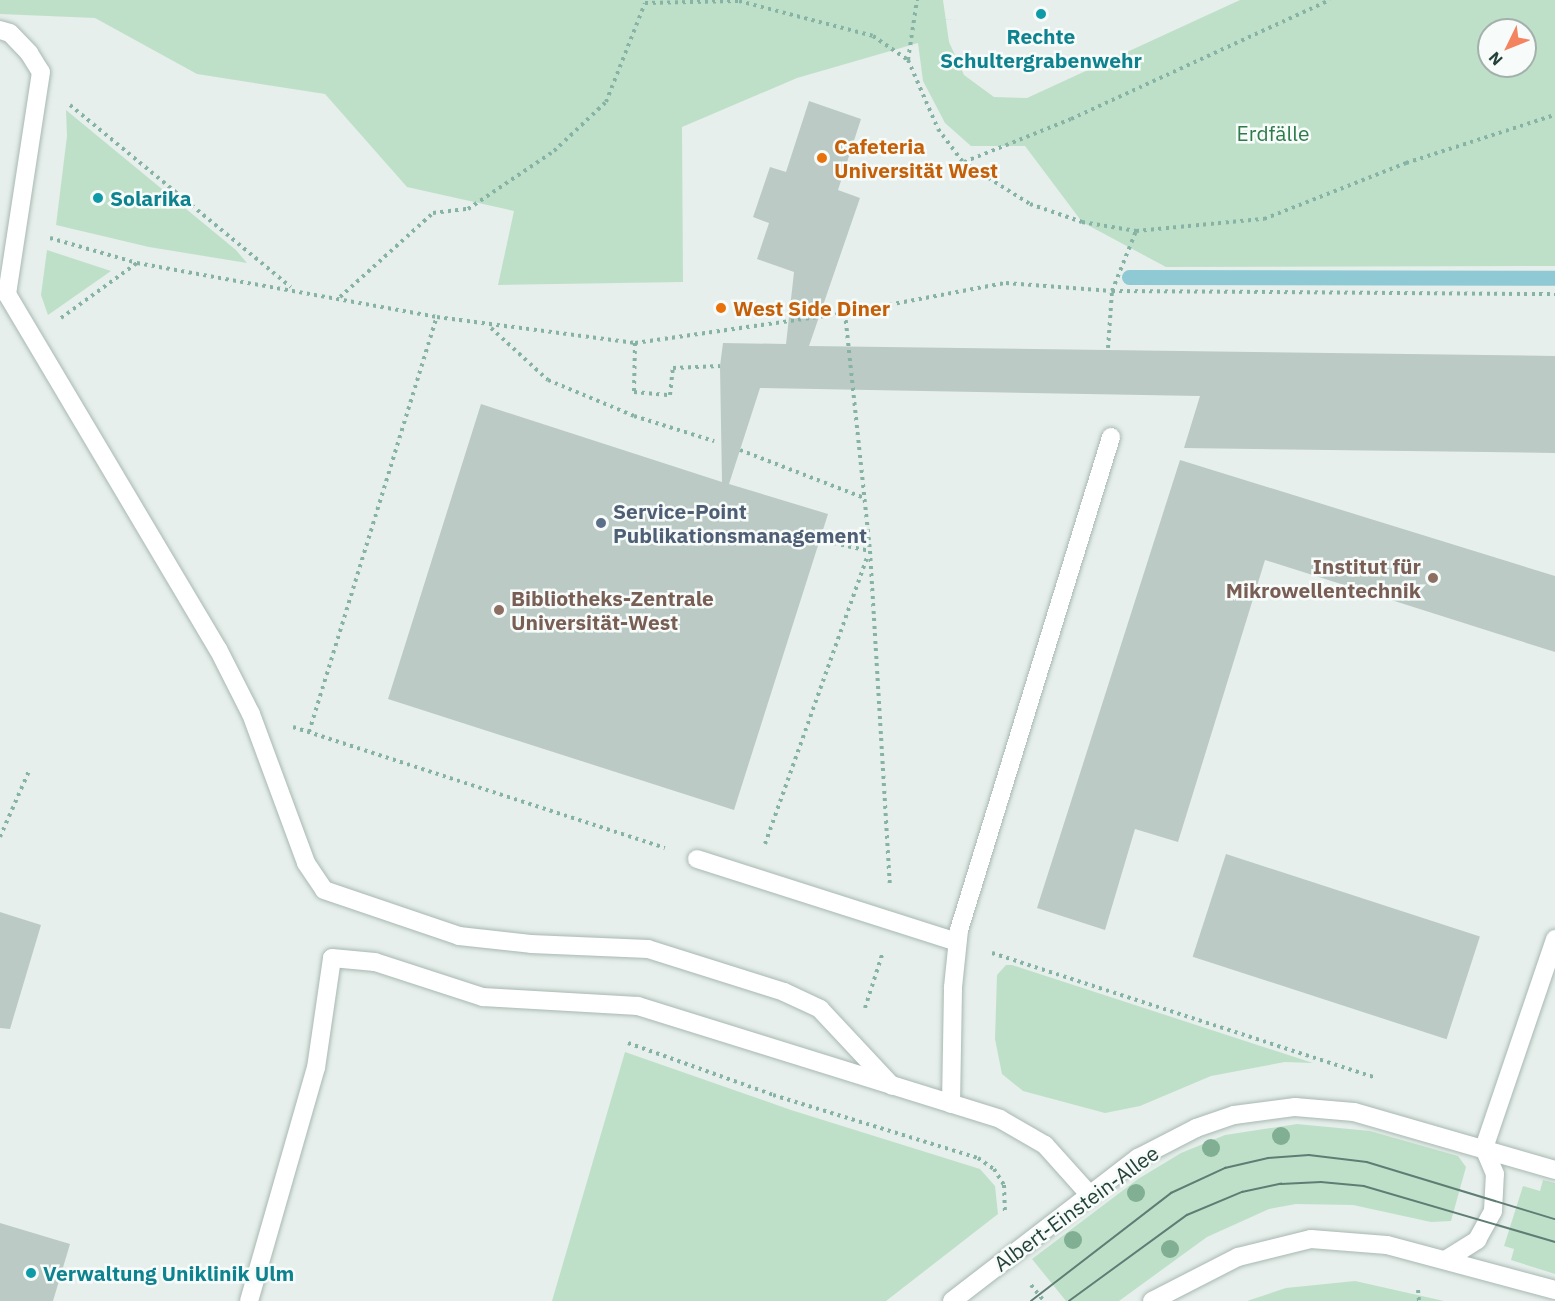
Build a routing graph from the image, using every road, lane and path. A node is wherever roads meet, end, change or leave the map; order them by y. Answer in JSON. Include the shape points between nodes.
{"nodes":[{"id":1,"x":739,"y":0,"type":"edge"},
{"id":2,"x":917,"y":0,"type":"edge"},
{"id":3,"x":1330,"y":0,"type":"edge"},
{"id":4,"x":0,"y":30,"type":"edge"},
{"id":5,"x":908,"y":60,"type":"junction"},
{"id":6,"x":40,"y":80,"type":"junction"},
{"id":7,"x":1555,"y":115,"type":"edge"},
{"id":8,"x":963,"y":162,"type":"junction"},
{"id":9,"x":17,"y":227,"type":"junction"},
{"id":10,"x":1136,"y":231,"type":"junction"},
{"id":11,"x":137,"y":263,"type":"junction"},
{"id":12,"x":292,"y":288,"type":"junction"},
{"id":13,"x":1112,"y":291,"type":"junction"},
{"id":14,"x":1555,"y":294,"type":"edge"},
{"id":15,"x":340,"y":297,"type":"junction"},
{"id":16,"x":845,"y":313,"type":"junction"},
{"id":17,"x":437,"y":317,"type":"junction"},
{"id":18,"x":53,"y":323,"type":"dead end"},
{"id":19,"x":491,"y":327,"type":"junction"},
{"id":20,"x":635,"y":343,"type":"junction"},
{"id":21,"x":1108,"y":348,"type":"dead end"},
{"id":22,"x":720,"y":366,"type":"dead end"},
{"id":23,"x":1111,"y":437,"type":"dead end"},
{"id":24,"x":714,"y":441,"type":"dead end"},
{"id":25,"x":740,"y":450,"type":"dead end"},
{"id":26,"x":862,"y":497,"type":"junction"},
{"id":27,"x":819,"y":540,"type":"dead end"},
{"id":28,"x":870,"y":551,"type":"junction"},
{"id":29,"x":251,"y":714,"type":"junction"},
{"id":30,"x":309,"y":732,"type":"junction"},
{"id":31,"x":29,"y":771,"type":"dead end"},
{"id":32,"x":0,"y":837,"type":"edge"},
{"id":33,"x":697,"y":859,"type":"joint"},
{"id":34,"x":753,"y":877,"type":"junction"},
{"id":35,"x":892,"y":921,"type":"junction"},
{"id":36,"x":1555,"y":939,"type":"edge"},
{"id":37,"x":957,"y":942,"type":"junction"},
{"id":38,"x":987,"y":952,"type":"dead end"},
{"id":39,"x":845,"y":1033,"type":"junction"},
{"id":40,"x":628,"y":1043,"type":"dead end"},
{"id":41,"x":1376,"y":1078,"type":"dead end"},
{"id":42,"x":892,"y":1086,"type":"junction"},
{"id":43,"x":951,"y":1104,"type":"junction"},
{"id":44,"x":1484,"y":1148,"type":"junction"},
{"id":45,"x":1555,"y":1170,"type":"edge"},
{"id":46,"x":1089,"y":1194,"type":"junction"},
{"id":47,"x":1001,"y":1224,"type":"dead end"},
{"id":48,"x":1447,"y":1258,"type":"junction"},
{"id":49,"x":1555,"y":1290,"type":"edge"},
{"id":50,"x":249,"y":1301,"type":"edge"},
{"id":51,"x":952,"y":1301,"type":"edge"},
{"id":52,"x":1152,"y":1301,"type":"edge"}],
"edges":[{"from":1,"to":5,"type":"path","via":[[873,36]]},
{"from":1,"to":15,"type":"path","via":[[645,3],[606,102],[554,151],[468,209],[433,213]]},
{"from":2,"to":5,"type":"path"},
{"from":3,"to":8,"type":"path","via":[[1071,119]]},
{"from":4,"to":6,"type":"street","via":[[10,33],[29,53],[41,72]]},
{"from":5,"to":8,"type":"path","via":[[938,129]]},
{"from":6,"to":9,"type":"street"},
{"from":6,"to":12,"type":"path"},
{"from":7,"to":10,"type":"path","via":[[1406,163],[1264,219]]},
{"from":8,"to":10,"type":"path","via":[[1030,204],[1082,222]]},
{"from":9,"to":11,"type":"path"},
{"from":9,"to":29,"type":"street","via":[[7,294],[218,649]]},
{"from":10,"to":13,"type":"path"},
{"from":11,"to":12,"type":"path"},
{"from":11,"to":18,"type":"path"},
{"from":12,"to":15,"type":"path"},
{"from":13,"to":14,"type":"path"},
{"from":13,"to":16,"type":"path","via":[[1006,283]]},
{"from":13,"to":21,"type":"path"},
{"from":15,"to":17,"type":"path"},
{"from":16,"to":20,"type":"path"},
{"from":16,"to":26,"type":"path"},
{"from":17,"to":19,"type":"path"},
{"from":17,"to":30,"type":"path"},
{"from":19,"to":20,"type":"path"},
{"from":19,"to":24,"type":"path","via":[[548,380],[634,416]]},
{"from":20,"to":22,"type":"path","via":[[634,392],[670,395],[673,368]]},
{"from":23,"to":37,"type":"street"},
{"from":25,"to":26,"type":"path"},
{"from":26,"to":28,"type":"path"},
{"from":27,"to":28,"type":"path"},
{"from":28,"to":34,"type":"path"},
{"from":28,"to":35,"type":"path"},
{"from":29,"to":30,"type":"path"},
{"from":29,"to":39,"type":"street","via":[[306,863],[324,890],[459,936],[531,944],[648,949],[803,999]]},
{"from":30,"to":33,"type":"path"},
{"from":31,"to":32,"type":"path"},
{"from":33,"to":34,"type":"street"},
{"from":34,"to":35,"type":"street"},
{"from":35,"to":37,"type":"street"},
{"from":35,"to":39,"type":"path","via":[[864,1011]]},
{"from":36,"to":44,"type":"street"},
{"from":37,"to":43,"type":"street"},
{"from":38,"to":41,"type":"path"},
{"from":39,"to":42,"type":"street"},
{"from":40,"to":47,"type":"path","via":[[773,1095],[978,1158],[994,1169],[1004,1185],[1007,1205]]},
{"from":42,"to":43,"type":"street"},
{"from":42,"to":50,"type":"street","via":[[638,1006],[483,998],[375,962],[332,958],[316,1068]]},
{"from":43,"to":46,"type":"street","via":[[1032,1134],[1058,1156]]},
{"from":44,"to":45,"type":"street","name":"Albert-Einstein-Allee"},
{"from":44,"to":46,"type":"street","name":"Albert-Einstein-Allee","via":[[1354,1112],[1273,1108],[1196,1128],[1138,1158]]},
{"from":44,"to":48,"type":"street","via":[[1495,1174],[1493,1211],[1477,1240]]},
{"from":46,"to":51,"type":"street","name":"Albert-Einstein-Allee"},
{"from":48,"to":49,"type":"street"},
{"from":48,"to":52,"type":"street","via":[[1347,1239],[1311,1239],[1238,1257]]}]}
